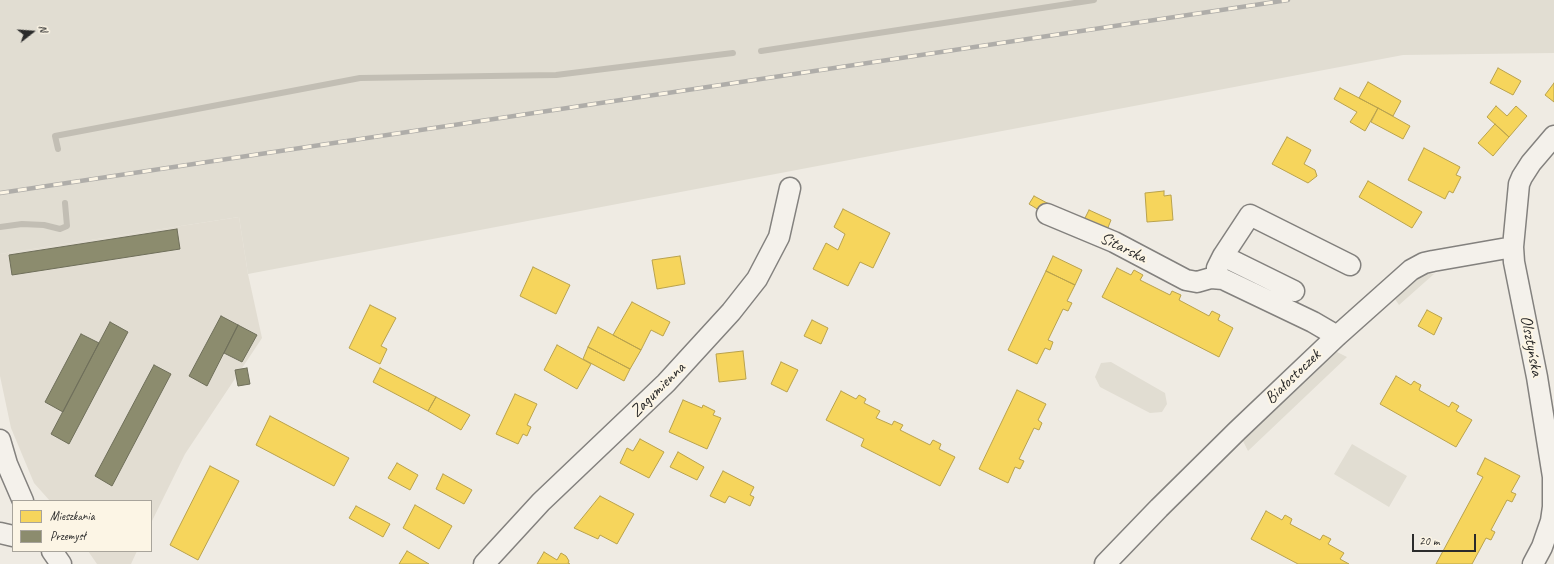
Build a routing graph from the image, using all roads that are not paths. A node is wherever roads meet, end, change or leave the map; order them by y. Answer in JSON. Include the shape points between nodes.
{"nodes":[{"id":1,"x":1554,"y":136,"type":"edge"},
{"id":2,"x":1546,"y":155,"type":"edge"},
{"id":3,"x":790,"y":188,"type":"dead end"},
{"id":4,"x":1047,"y":214,"type":"dead end"},
{"id":5,"x":1514,"y":247,"type":"junction"},
{"id":6,"x":1223,"y":256,"type":"junction"},
{"id":7,"x":1350,"y":265,"type":"dead end"},
{"id":8,"x":1204,"y":280,"type":"junction"},
{"id":9,"x":1294,"y":291,"type":"dead end"},
{"id":10,"x":1337,"y":336,"type":"junction"},
{"id":11,"x":1546,"y":376,"type":"edge"},
{"id":12,"x":0,"y":440,"type":"edge"},
{"id":13,"x":23,"y":500,"type":"edge"},
{"id":14,"x":0,"y":533,"type":"edge"},
{"id":15,"x":12,"y":536,"type":"edge"},
{"id":16,"x":53,"y":552,"type":"edge"},
{"id":17,"x":61,"y":564,"type":"edge"},
{"id":18,"x":484,"y":564,"type":"edge"},
{"id":19,"x":1105,"y":564,"type":"edge"},
{"id":20,"x":1534,"y":564,"type":"edge"}],
"edges":[{"from":1,"to":2,"type":"street","name":"Olsztyńska"},
{"from":2,"to":5,"type":"street","name":"Olsztyńska","via":[[1531,163],[1519,184]]},
{"from":3,"to":18,"type":"street","name":"Zagumienna","via":[[779,237],[757,279],[731,312],[666,383],[541,502]]},
{"from":4,"to":8,"type":"street","name":"Sitarska","via":[[1114,242],[1186,280]]},
{"from":5,"to":10,"type":"street","name":"Białostoczek","via":[[1418,266]]},
{"from":5,"to":11,"type":"street","name":"Olsztyńska","via":[[1514,262]]},
{"from":6,"to":7,"type":"street","via":[[1250,215]]},
{"from":6,"to":8,"type":"street"},
{"from":6,"to":9,"type":"street"},
{"from":8,"to":10,"type":"street","name":"Sitarska","via":[[1223,279]]},
{"from":10,"to":19,"type":"street","name":"Białostoczek","via":[[1202,465]]},
{"from":11,"to":20,"type":"street","name":"Olsztyńska","via":[[1553,493],[1551,521]]},
{"from":12,"to":13,"type":"street"},
{"from":14,"to":15,"type":"street"},
{"from":16,"to":17,"type":"street"}]}
